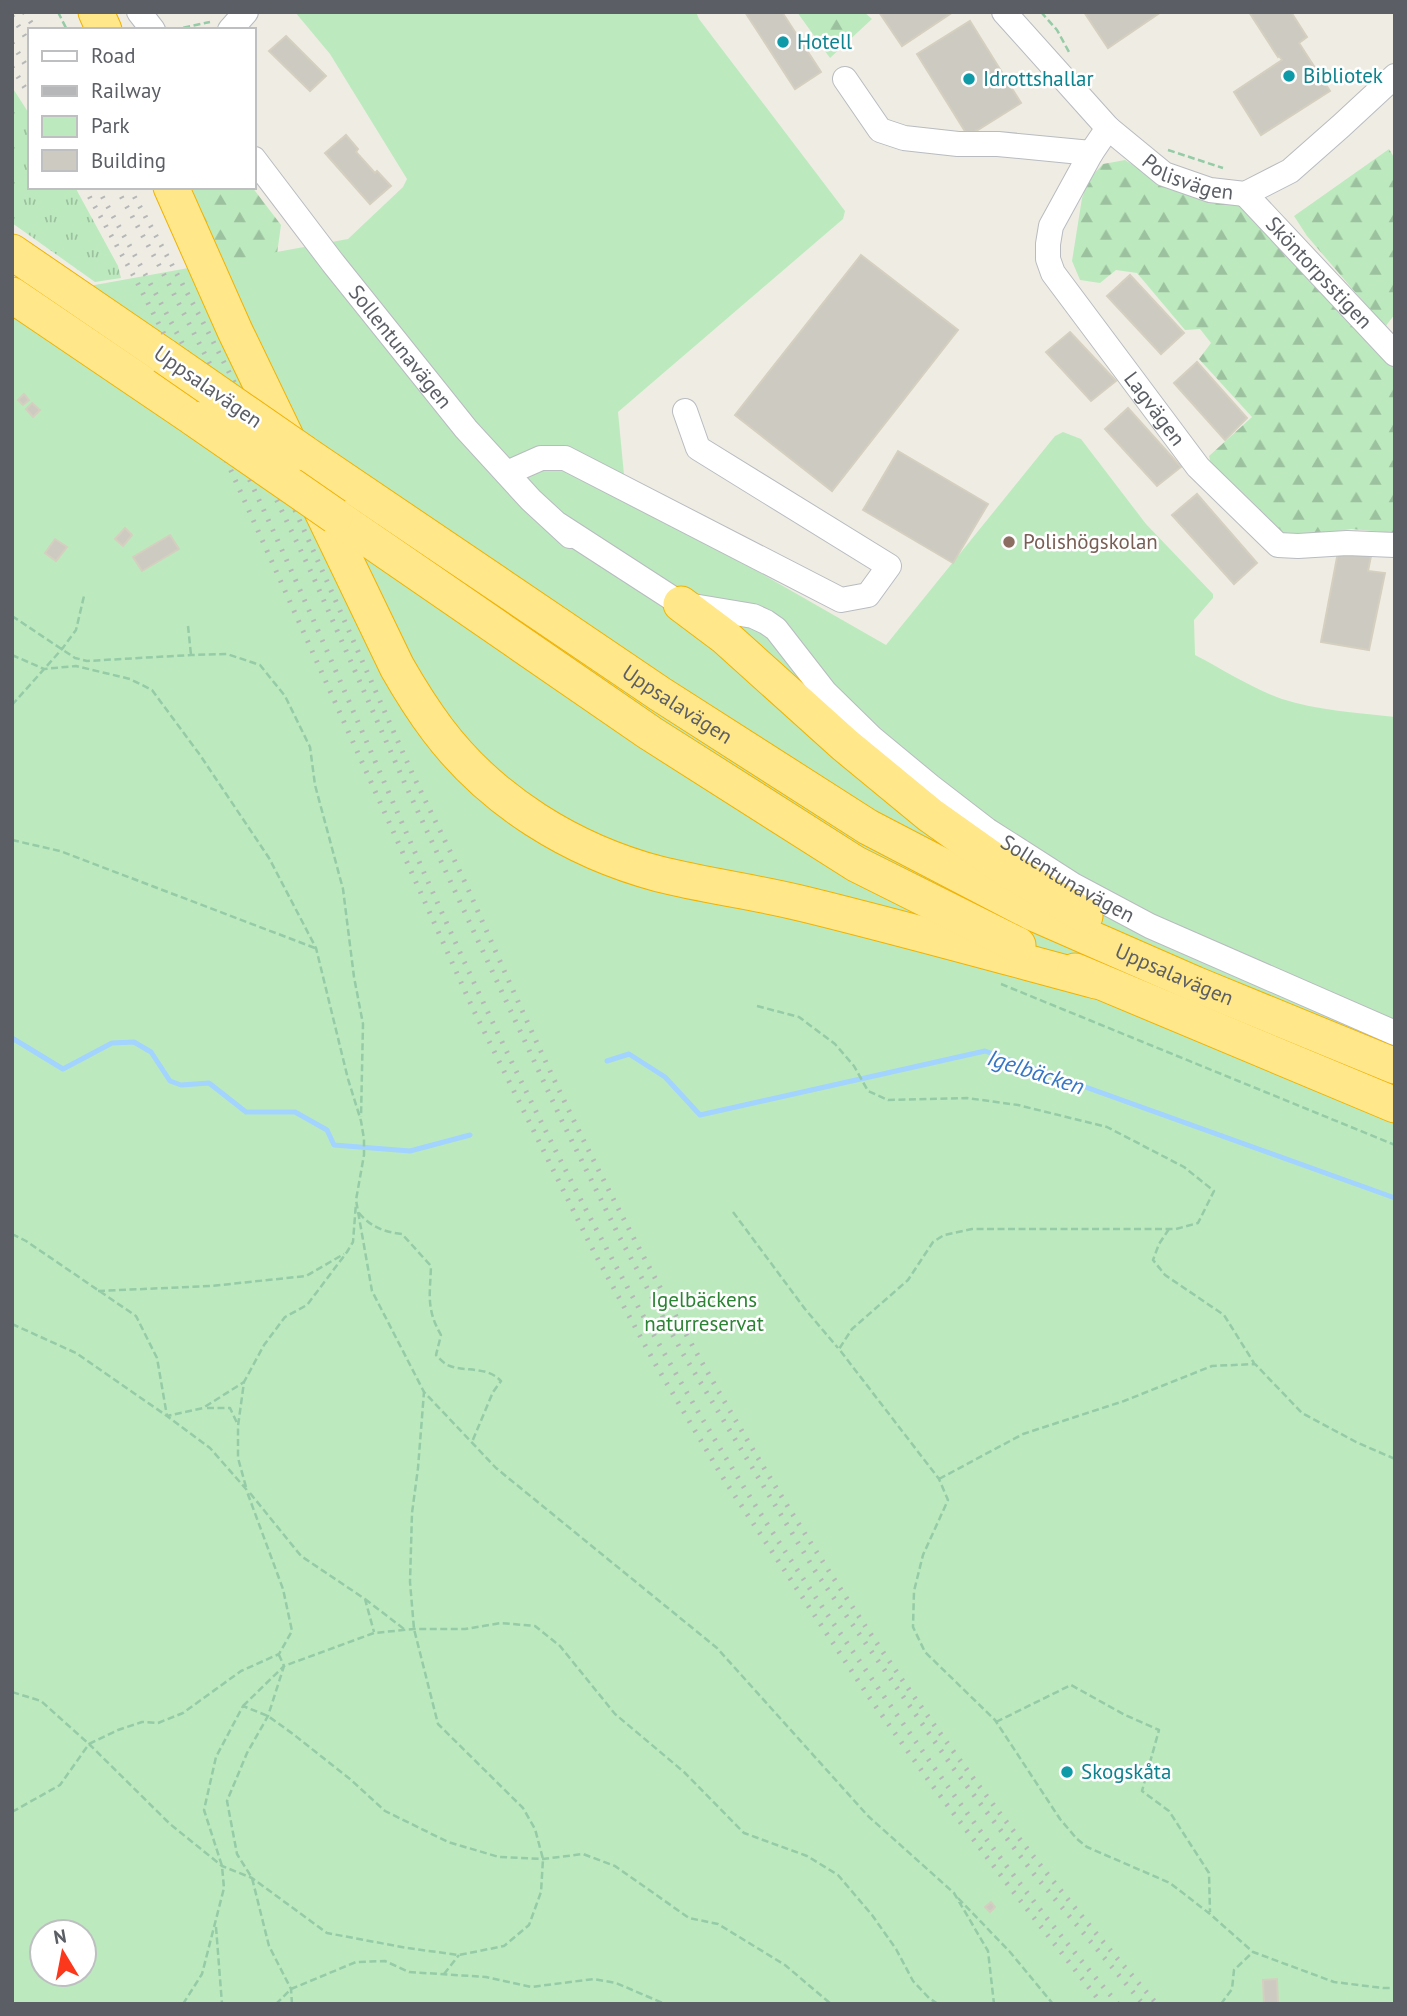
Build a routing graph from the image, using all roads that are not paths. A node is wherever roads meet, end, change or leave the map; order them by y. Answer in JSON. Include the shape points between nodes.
{"nodes":[{"id":1,"x":96,"y":12,"type":"edge"},
{"id":2,"x":138,"y":12,"type":"edge"},
{"id":3,"x":246,"y":12,"type":"edge"},
{"id":4,"x":1004,"y":12,"type":"edge"},
{"id":5,"x":224,"y":25,"type":"edge"},
{"id":6,"x":103,"y":28,"type":"edge"},
{"id":7,"x":151,"y":28,"type":"edge"},
{"id":8,"x":1395,"y":76,"type":"edge"},
{"id":9,"x":845,"y":79,"type":"dead end"},
{"id":10,"x":1108,"y":128,"type":"junction"},
{"id":11,"x":1091,"y":153,"type":"junction"},
{"id":12,"x":256,"y":162,"type":"edge"},
{"id":13,"x":172,"y":189,"type":"edge"},
{"id":14,"x":1245,"y":194,"type":"junction"},
{"id":15,"x":12,"y":251,"type":"edge"},
{"id":16,"x":12,"y":295,"type":"edge"},
{"id":17,"x":1395,"y":354,"type":"edge"},
{"id":18,"x":685,"y":411,"type":"dead end"},
{"id":19,"x":506,"y":473,"type":"junction"},
{"id":20,"x":559,"y":525,"type":"junction"},
{"id":21,"x":1395,"y":545,"type":"edge"},
{"id":22,"x":681,"y":604,"type":"junction"},
{"id":23,"x":725,"y":637,"type":"junction"},
{"id":24,"x":791,"y":649,"type":"junction"},
{"id":25,"x":1096,"y":981,"type":"junction"},
{"id":26,"x":1195,"y":984,"type":"junction"},
{"id":27,"x":1395,"y":1033,"type":"edge"},
{"id":28,"x":1395,"y":1066,"type":"edge"},
{"id":29,"x":1395,"y":1105,"type":"edge"}],
"edges":[{"from":1,"to":6,"type":"highway"},
{"from":2,"to":7,"type":"street"},
{"from":3,"to":5,"type":"street"},
{"from":4,"to":10,"type":"street","name":"Polisvägen"},
{"from":8,"to":14,"type":"street","name":"Polisvägen","via":[[1290,171]]},
{"from":9,"to":11,"type":"street","via":[[880,130],[904,138]]},
{"from":10,"to":11,"type":"street","name":"Lagvägen"},
{"from":10,"to":14,"type":"street","name":"Polisvägen","via":[[1164,174],[1210,190]]},
{"from":11,"to":21,"type":"street","name":"Lagvägen","via":[[1051,226],[1049,266],[1198,467],[1278,545]]},
{"from":12,"to":19,"type":"street","name":"Sollentunavägen","via":[[466,429]]},
{"from":13,"to":25,"type":"highway","via":[[397,667],[438,731],[495,789],[558,835],[629,865],[816,906]]},
{"from":14,"to":17,"type":"street","name":"Sköntorpsstigen"},
{"from":15,"to":26,"type":"highway","name":"Uppsalavägen","bridge":true,"via":[[660,694],[868,827],[1033,913]]},
{"from":16,"to":25,"type":"highway","name":"Uppsalavägen","bridge":true,"via":[[650,733],[856,864]]},
{"from":18,"to":19,"type":"street","via":[[698,448],[889,566],[868,595],[841,600],[565,458],[541,458]]},
{"from":19,"to":20,"type":"street","name":"Sollentunavägen"},
{"from":20,"to":22,"type":"street","name":"Sollentunavägen"},
{"from":20,"to":23,"type":"street","name":"Sollentunavägen","via":[[592,558],[691,633]]},
{"from":22,"to":23,"type":"highway"},
{"from":22,"to":24,"type":"street","name":"Sollentunavägen","via":[[753,616],[776,629]]},
{"from":23,"to":24,"type":"street","name":"Sollentunavägen","via":[[762,636]]},
{"from":23,"to":26,"type":"highway","via":[[930,815],[999,864]]},
{"from":24,"to":27,"type":"street","name":"Sollentunavägen","via":[[825,692],[872,738],[987,830],[1063,879],[1150,926]]},
{"from":25,"to":29,"type":"highway","name":"Uppsalavägen"},
{"from":26,"to":28,"type":"highway","name":"Uppsalavägen"}]}
